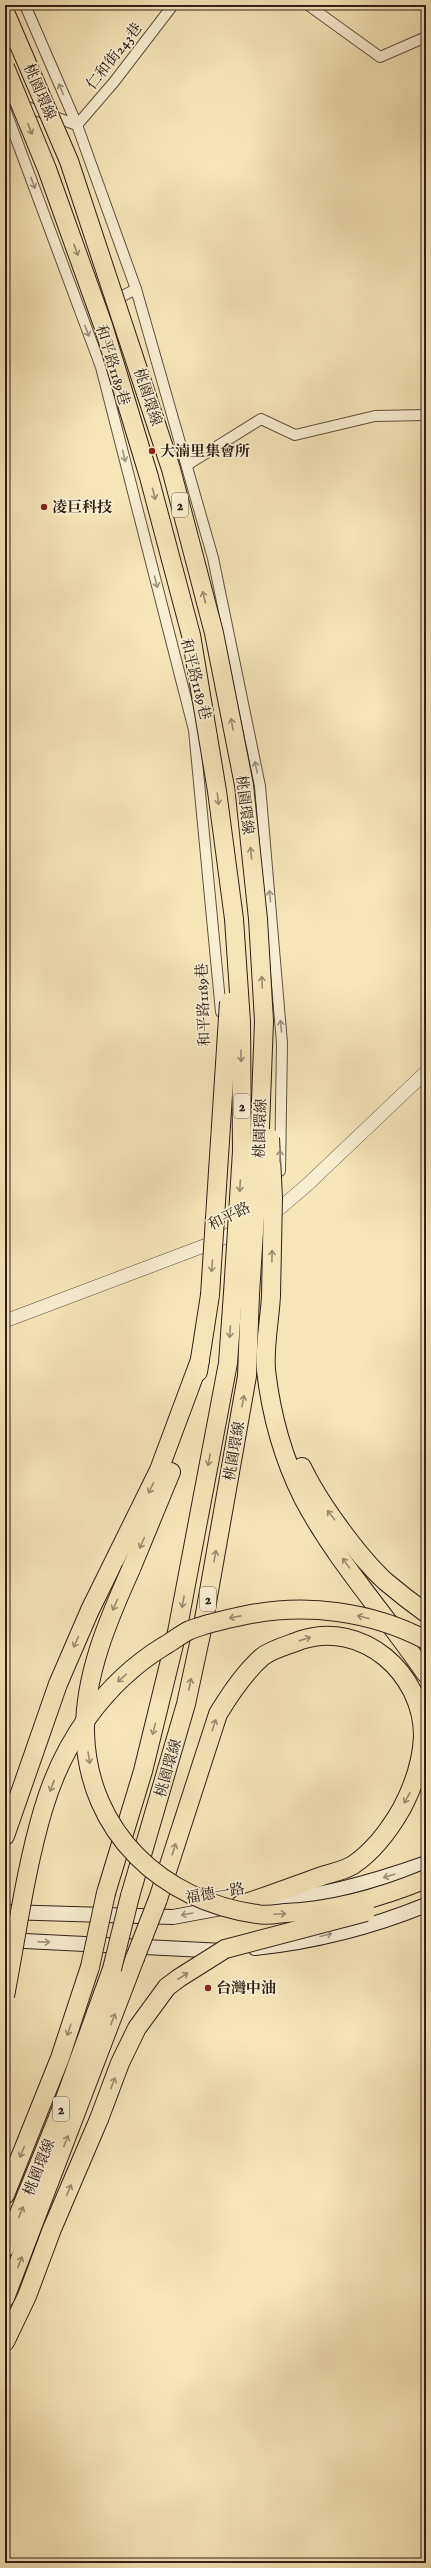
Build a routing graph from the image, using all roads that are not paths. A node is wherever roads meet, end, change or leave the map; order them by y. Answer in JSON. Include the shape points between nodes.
{"nodes":[{"id":1,"x":25,"y":5,"type":"edge"},
{"id":2,"x":173,"y":5,"type":"edge"},
{"id":3,"x":308,"y":5,"type":"edge"},
{"id":4,"x":5,"y":12,"type":"edge"},
{"id":5,"x":426,"y":38,"type":"edge"},
{"id":6,"x":5,"y":67,"type":"edge"},
{"id":7,"x":5,"y":99,"type":"edge"},
{"id":8,"x":5,"y":109,"type":"edge"},
{"id":9,"x":77,"y":125,"type":"junction"},
{"id":10,"x":136,"y":289,"type":"junction"},
{"id":11,"x":82,"y":317,"type":"junction"},
{"id":12,"x":426,"y":416,"type":"edge"},
{"id":13,"x":187,"y":465,"type":"junction"},
{"id":14,"x":234,"y":919,"type":"junction"},
{"id":15,"x":264,"y":1021,"type":"junction"},
{"id":16,"x":426,"y":1072,"type":"edge"},
{"id":17,"x":279,"y":1209,"type":"junction"},
{"id":18,"x":217,"y":1241,"type":"junction"},
{"id":19,"x":242,"y":1294,"type":"junction"},
{"id":20,"x":271,"y":1295,"type":"junction"},
{"id":21,"x":5,"y":1321,"type":"edge"},
{"id":22,"x":200,"y":1360,"type":"junction"},
{"id":23,"x":426,"y":1613,"type":"edge"},
{"id":24,"x":426,"y":1640,"type":"edge"},
{"id":25,"x":426,"y":1674,"type":"edge"},
{"id":26,"x":38,"y":1740,"type":"junction"},
{"id":27,"x":5,"y":1804,"type":"edge"},
{"id":28,"x":5,"y":1836,"type":"edge"},
{"id":29,"x":426,"y":1863,"type":"edge"},
{"id":30,"x":426,"y":1879,"type":"edge"},
{"id":31,"x":426,"y":1892,"type":"edge"},
{"id":32,"x":240,"y":1905,"type":"junction"},
{"id":33,"x":426,"y":1906,"type":"edge"},
{"id":34,"x":5,"y":1912,"type":"edge"},
{"id":35,"x":5,"y":1940,"type":"edge"},
{"id":36,"x":5,"y":1996,"type":"edge"},
{"id":37,"x":5,"y":2195,"type":"edge"},
{"id":38,"x":5,"y":2248,"type":"edge"},
{"id":39,"x":5,"y":2298,"type":"edge"},
{"id":40,"x":5,"y":2342,"type":"edge"}],
"edges":[{"from":9,"to":1,"type":"street","one_way":true},
{"from":2,"to":9,"type":"street","name":"仁和街243巷","via":[[114,82]]},
{"from":3,"to":5,"type":"street","via":[[380,57]]},
{"from":15,"to":4,"type":"highway","name":"桃園環線","number":"2","one_way":true,"bridge":true,"via":[[258,920],[244,785],[214,633],[171,469],[69,161]]},
{"from":6,"to":14,"type":"highway","name":"桃園環線","number":"2","one_way":true,"bridge":true,"via":[[47,169],[103,325],[149,477],[191,635],[217,791]]},
{"from":7,"to":9,"type":"street"},
{"from":8,"to":11,"type":"street","name":"和平路1189巷","one_way":true},
{"from":9,"to":10,"type":"street"},
{"from":10,"to":11,"type":"street"},
{"from":10,"to":13,"type":"street"},
{"from":11,"to":18,"type":"street","name":"和平路1189巷","one_way":true,"via":[[101,367],[194,730],[221,999]]},
{"from":12,"to":13,"type":"street","via":[[375,416],[295,435],[261,418]]},
{"from":17,"to":13,"type":"street","one_way":true,"via":[[282,1043],[260,786],[214,558]]},
{"from":14,"to":19,"type":"highway","name":"桃園環線","number":"2","one_way":true,"bridge":true,"via":[[241,1022]]},
{"from":14,"to":22,"type":"highway","one_way":true,"bridge":true,"via":[[221,1155],[210,1295]]},
{"from":15,"to":19,"type":"highway","name":"桃園環線","number":"2","bridge":true,"via":[[259,1154]]},
{"from":20,"to":15,"type":"highway","one_way":true,"bridge":true,"via":[[273,1198]]},
{"from":16,"to":17,"type":"street","name":"和平路"},
{"from":17,"to":18,"type":"street","name":"和平路"},
{"from":18,"to":21,"type":"street","name":"和平路"},
{"from":19,"to":37,"type":"highway","name":"桃園環線","number":"2","one_way":true,"bridge":true,"via":[[177,1632],[143,1771],[106,1893],[90,1967],[60,2058]]},
{"from":38,"to":19,"type":"highway","name":"桃園環線","number":"2","one_way":true,"bridge":true,"via":[[59,2116],[112,1969],[130,1896],[186,1704],[203,1625],[247,1376]]},
{"from":23,"to":20,"type":"highway","one_way":true,"via":[[384,1580],[312,1487],[286,1427],[277,1392]]},
{"from":25,"to":20,"type":"highway","one_way":true,"via":[[340,1555],[303,1498],[293,1476],[280,1440],[266,1368]]},
{"from":22,"to":26,"type":"highway","one_way":true,"via":[[159,1470],[90,1610],[58,1684]]},
{"from":22,"to":30,"type":"highway","one_way":true,"bridge":true,"via":[[184,1440],[112,1611],[98,1651],[89,1691],[85,1733],[96,1792],[105,1813],[123,1842],[137,1857],[174,1886],[205,1901],[258,1915],[316,1912],[386,1896]]},
{"from":24,"to":36,"type":"highway","one_way":true,"bridge":true,"via":[[372,1619],[336,1611],[304,1608],[259,1612],[190,1630],[136,1665],[108,1690],[92,1711],[57,1772],[36,1835]]},
{"from":26,"to":27,"type":"highway"},
{"from":26,"to":28,"type":"highway"},
{"from":29,"to":32,"type":"main road","name":"福德一路","one_way":true,"via":[[392,1875],[296,1899]]},
{"from":40,"to":31,"type":"highway","one_way":true,"bridge":true,"via":[[27,2296],[120,2063],[137,2028],[163,1992],[179,1978],[225,1948],[365,1913]]},
{"from":32,"to":34,"type":"main road","name":"福德一路","one_way":true,"via":[[173,1917]]},
{"from":39,"to":32,"type":"highway","one_way":true,"bridge":true,"via":[[158,1899],[218,1714],[231,1691],[263,1657],[286,1645],[310,1637],[337,1635],[358,1640],[380,1652],[400,1670],[413,1693],[420,1713],[423,1736],[412,1789],[380,1841],[353,1865]]},
{"from":35,"to":33,"type":"main road","one_way":true,"via":[[218,1951],[277,1945],[318,1937]]}]}
